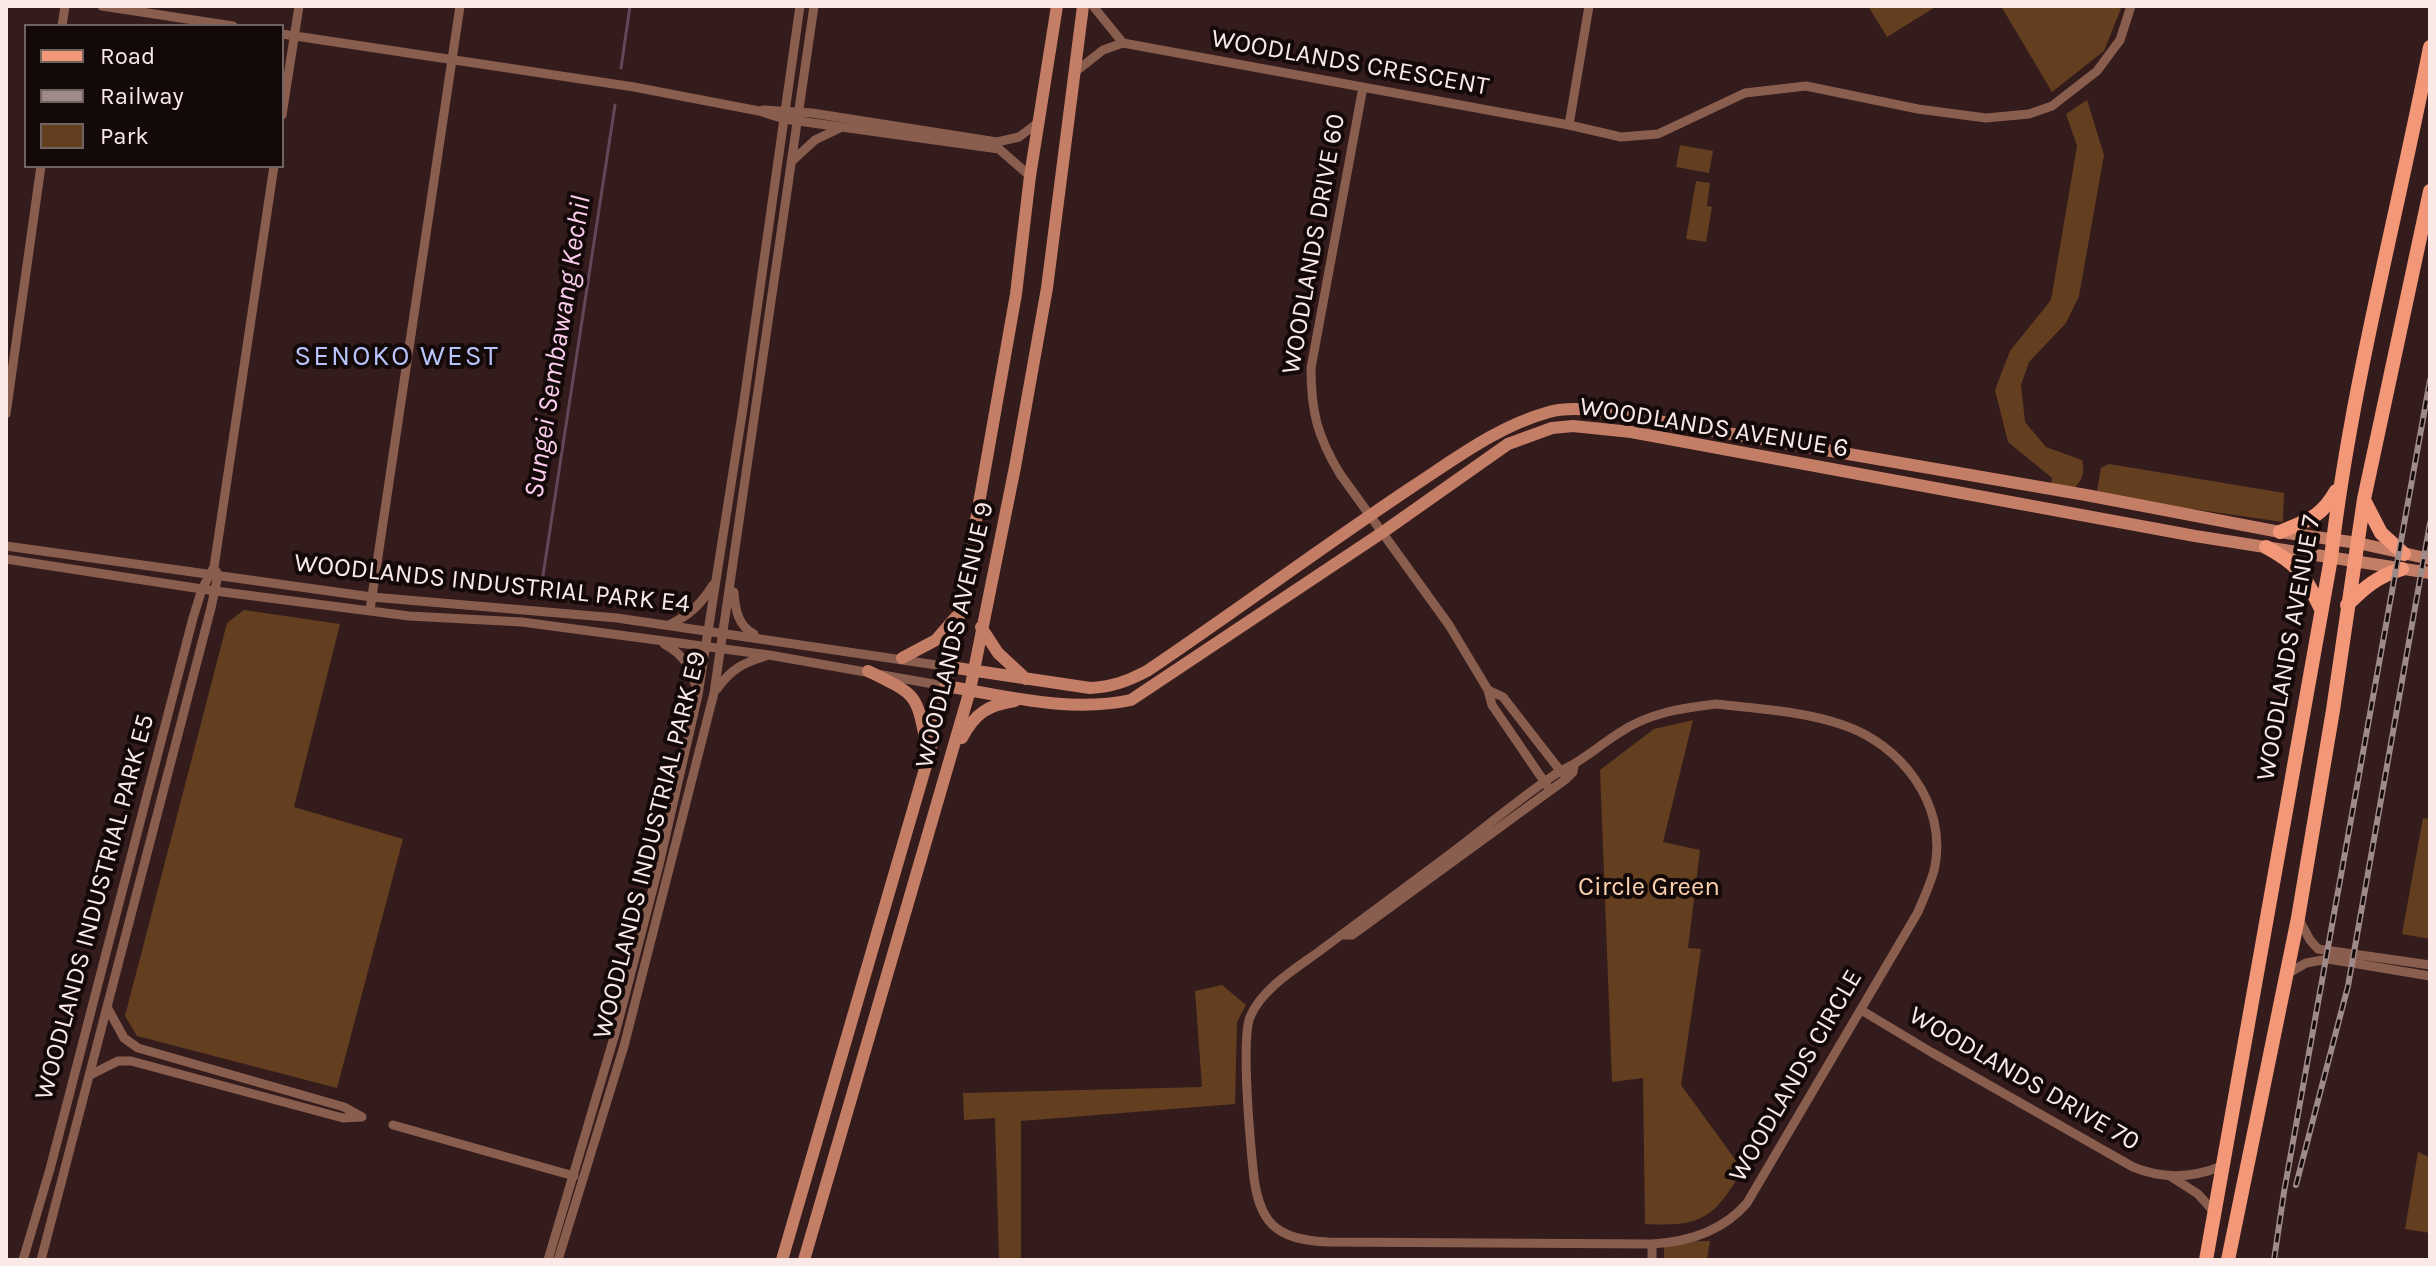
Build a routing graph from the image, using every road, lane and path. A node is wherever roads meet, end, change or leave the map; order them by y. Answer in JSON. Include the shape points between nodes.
{"nodes":[{"id":1,"x":102,"y":6,"type":"edge"},
{"id":2,"x":299,"y":6,"type":"edge"},
{"id":3,"x":460,"y":6,"type":"edge"},
{"id":4,"x":800,"y":6,"type":"edge"},
{"id":5,"x":814,"y":6,"type":"edge"},
{"id":6,"x":1057,"y":6,"type":"edge"},
{"id":7,"x":1083,"y":6,"type":"edge"},
{"id":8,"x":1093,"y":6,"type":"edge"},
{"id":9,"x":1589,"y":6,"type":"edge"},
{"id":10,"x":2131,"y":6,"type":"edge"},
{"id":11,"x":220,"y":24,"type":"edge"},
{"id":12,"x":284,"y":34,"type":"edge"},
{"id":13,"x":294,"y":36,"type":"junction"},
{"id":14,"x":1123,"y":43,"type":"junction"},
{"id":15,"x":2430,"y":47,"type":"edge"},
{"id":16,"x":451,"y":59,"type":"junction"},
{"id":17,"x":1075,"y":72,"type":"junction"},
{"id":18,"x":1363,"y":87,"type":"junction"},
{"id":19,"x":284,"y":102,"type":"edge"},
{"id":20,"x":784,"y":114,"type":"junction"},
{"id":21,"x":797,"y":116,"type":"junction"},
{"id":22,"x":1039,"y":122,"type":"junction"},
{"id":23,"x":1569,"y":125,"type":"junction"},
{"id":24,"x":840,"y":128,"type":"junction"},
{"id":25,"x":790,"y":163,"type":"junction"},
{"id":26,"x":41,"y":168,"type":"edge"},
{"id":27,"x":274,"y":168,"type":"edge"},
{"id":28,"x":1030,"y":176,"type":"junction"},
{"id":29,"x":2430,"y":191,"type":"edge"},
{"id":30,"x":6,"y":414,"type":"edge"},
{"id":31,"x":2341,"y":482,"type":"junction"},
{"id":32,"x":2364,"y":499,"type":"junction"},
{"id":33,"x":1371,"y":515,"type":"junction"},
{"id":34,"x":1383,"y":532,"type":"junction"},
{"id":35,"x":2280,"y":532,"type":"junction"},
{"id":36,"x":2333,"y":539,"type":"junction"},
{"id":37,"x":2358,"y":543,"type":"junction"},
{"id":38,"x":6,"y":546,"type":"edge"},
{"id":39,"x":2266,"y":547,"type":"junction"},
{"id":40,"x":46,"y":552,"type":"junction"},
{"id":41,"x":2331,"y":558,"type":"junction"},
{"id":42,"x":6,"y":559,"type":"edge"},
{"id":43,"x":97,"y":559,"type":"junction"},
{"id":44,"x":2430,"y":559,"type":"edge"},
{"id":45,"x":2354,"y":561,"type":"junction"},
{"id":46,"x":2403,"y":561,"type":"junction"},
{"id":47,"x":44,"y":564,"type":"junction"},
{"id":48,"x":172,"y":569,"type":"junction"},
{"id":49,"x":95,"y":572,"type":"junction"},
{"id":50,"x":214,"y":572,"type":"junction"},
{"id":51,"x":732,"y":573,"type":"junction"},
{"id":52,"x":2430,"y":573,"type":"edge"},
{"id":53,"x":258,"y":580,"type":"junction"},
{"id":54,"x":715,"y":583,"type":"junction"},
{"id":55,"x":170,"y":584,"type":"junction"},
{"id":56,"x":202,"y":589,"type":"junction"},
{"id":57,"x":327,"y":590,"type":"junction"},
{"id":58,"x":215,"y":591,"type":"junction"},
{"id":59,"x":255,"y":596,"type":"junction"},
{"id":60,"x":372,"y":597,"type":"junction"},
{"id":61,"x":324,"y":605,"type":"junction"},
{"id":62,"x":2347,"y":606,"type":"junction"},
{"id":63,"x":370,"y":610,"type":"junction"},
{"id":64,"x":2321,"y":610,"type":"junction"},
{"id":65,"x":959,"y":612,"type":"junction"},
{"id":66,"x":669,"y":625,"type":"junction"},
{"id":67,"x":981,"y":627,"type":"junction"},
{"id":68,"x":709,"y":630,"type":"junction"},
{"id":69,"x":724,"y":632,"type":"junction"},
{"id":70,"x":761,"y":638,"type":"junction"},
{"id":71,"x":657,"y":641,"type":"junction"},
{"id":72,"x":706,"y":648,"type":"junction"},
{"id":73,"x":722,"y":649,"type":"junction"},
{"id":74,"x":769,"y":655,"type":"junction"},
{"id":75,"x":902,"y":658,"type":"junction"},
{"id":76,"x":950,"y":667,"type":"junction"},
{"id":77,"x":973,"y":670,"type":"junction"},
{"id":78,"x":868,"y":671,"type":"junction"},
{"id":79,"x":1026,"y":679,"type":"junction"},
{"id":80,"x":945,"y":686,"type":"junction"},
{"id":81,"x":970,"y":690,"type":"junction"},
{"id":82,"x":1488,"y":690,"type":"junction"},
{"id":83,"x":714,"y":693,"type":"junction"},
{"id":84,"x":698,"y":695,"type":"junction"},
{"id":85,"x":1026,"y":700,"type":"junction"},
{"id":86,"x":929,"y":755,"type":"junction"},
{"id":87,"x":951,"y":757,"type":"junction"},
{"id":88,"x":1563,"y":775,"type":"junction"},
{"id":89,"x":1547,"y":786,"type":"junction"},
{"id":90,"x":672,"y":810,"type":"junction"},
{"id":91,"x":683,"y":814,"type":"junction"},
{"id":92,"x":2298,"y":918,"type":"junction"},
{"id":93,"x":2430,"y":965,"type":"edge"},
{"id":94,"x":2287,"y":974,"type":"junction"},
{"id":95,"x":2430,"y":976,"type":"edge"},
{"id":96,"x":107,"y":1007,"type":"junction"},
{"id":97,"x":1861,"y":1010,"type":"junction"},
{"id":98,"x":90,"y":1075,"type":"junction"},
{"id":99,"x":393,"y":1125,"type":"dead end"},
{"id":100,"x":2222,"y":1166,"type":"junction"},
{"id":101,"x":574,"y":1176,"type":"junction"},
{"id":102,"x":2170,"y":1176,"type":"junction"},
{"id":103,"x":2214,"y":1212,"type":"junction"},
{"id":104,"x":1652,"y":1244,"type":"junction"},
{"id":105,"x":23,"y":1260,"type":"edge"},
{"id":106,"x":41,"y":1260,"type":"edge"},
{"id":107,"x":548,"y":1260,"type":"edge"},
{"id":108,"x":558,"y":1260,"type":"edge"},
{"id":109,"x":782,"y":1260,"type":"edge"},
{"id":110,"x":804,"y":1260,"type":"edge"},
{"id":111,"x":1652,"y":1260,"type":"edge"},
{"id":112,"x":2206,"y":1260,"type":"edge"},
{"id":113,"x":2228,"y":1260,"type":"edge"}],
"edges":[{"from":1,"to":11,"type":"street"},
{"from":2,"to":13,"type":"street"},
{"from":3,"to":16,"type":"street"},
{"from":4,"to":20,"type":"street","name":"WOODLANDS INDUSTRIAL PARK E9"},
{"from":5,"to":21,"type":"street","name":"WOODLANDS INDUSTRIAL PARK E9"},
{"from":6,"to":22,"type":"street","name":"WOODLANDS AVENUE 9"},
{"from":7,"to":17,"type":"street","name":"WOODLANDS AVENUE 9"},
{"from":8,"to":14,"type":"street"},
{"from":9,"to":23,"type":"street"},
{"from":10,"to":23,"type":"street","name":"WOODLANDS CRESCENT","via":[[2120,40],[2103,64],[2052,106],[2029,114],[1986,118],[1806,86],[1745,93],[1658,134],[1621,137]]},
{"from":12,"to":13,"type":"street"},
{"from":13,"to":16,"type":"street"},
{"from":13,"to":19,"type":"street"},
{"from":14,"to":17,"type":"street","via":[[1089,58]]},
{"from":14,"to":18,"type":"street","name":"WOODLANDS CRESCENT"},
{"from":15,"to":31,"type":"main road","name":"WOODLANDS AVENUE 7"},
{"from":16,"to":20,"type":"street"},
{"from":16,"to":60,"type":"street"},
{"from":17,"to":67,"type":"street","name":"WOODLANDS AVENUE 9","via":[[1047,288]]},
{"from":18,"to":23,"type":"street","name":"WOODLANDS CRESCENT"},
{"from":18,"to":33,"type":"street","name":"WOODLANDS DRIVE 60","via":[[1311,368],[1311,394],[1324,448]]},
{"from":20,"to":21,"type":"street"},
{"from":20,"to":54,"type":"street","name":"WOODLANDS INDUSTRIAL PARK E9"},
{"from":21,"to":22,"type":"street","via":[[997,142],[1019,137]]},
{"from":21,"to":24,"type":"street"},
{"from":21,"to":25,"type":"street","name":"WOODLANDS INDUSTRIAL PARK E9"},
{"from":22,"to":28,"type":"street","name":"WOODLANDS AVENUE 9"},
{"from":24,"to":25,"type":"street","via":[[815,140]]},
{"from":24,"to":28,"type":"street","via":[[999,149]]},
{"from":25,"to":51,"type":"street","name":"WOODLANDS INDUSTRIAL PARK E9"},
{"from":26,"to":30,"type":"street"},
{"from":27,"to":50,"type":"street","name":"WOODLANDS INDUSTRIAL PARK E5"},
{"from":28,"to":65,"type":"street","name":"WOODLANDS AVENUE 9","via":[[1016,294]]},
{"from":29,"to":32,"type":"main road","name":"WOODLANDS AVENUE 7"},
{"from":31,"to":35,"type":"main road","via":[[2317,516]]},
{"from":31,"to":36,"type":"main road","name":"WOODLANDS AVENUE 7"},
{"from":32,"to":37,"type":"main road","name":"WOODLANDS AVENUE 7"},
{"from":32,"to":46,"type":"main road"},
{"from":33,"to":34,"type":"street","name":"WOODLANDS DRIVE 60"},
{"from":33,"to":35,"type":"street","name":"WOODLANDS AVENUE 6","via":[[1505,429],[1553,411],[1581,410]]},
{"from":33,"to":79,"type":"street","name":"WOODLANDS AVENUE 6","via":[[1126,681],[1090,688]]},
{"from":34,"to":39,"type":"street","name":"WOODLANDS AVENUE 6","via":[[1508,444],[1573,426],[1631,432]]},
{"from":34,"to":82,"type":"street","name":"WOODLANDS DRIVE 60"},
{"from":34,"to":85,"type":"street","name":"WOODLANDS AVENUE 6","via":[[1131,700],[1079,706]]},
{"from":35,"to":36,"type":"street","name":"WOODLANDS AVENUE 6"},
{"from":36,"to":37,"type":"street","name":"WOODLANDS AVENUE 6"},
{"from":36,"to":41,"type":"main road","name":"WOODLANDS AVENUE 7"},
{"from":37,"to":45,"type":"main road","name":"WOODLANDS AVENUE 7"},
{"from":37,"to":46,"type":"street","name":"WOODLANDS AVENUE 6"},
{"from":38,"to":40,"type":"street","name":"WOODLANDS INDUSTRIAL PARK E4"},
{"from":39,"to":41,"type":"street","name":"WOODLANDS AVENUE 6"},
{"from":39,"to":64,"type":"main road","via":[[2302,570]]},
{"from":40,"to":43,"type":"street","name":"WOODLANDS INDUSTRIAL PARK E4"},
{"from":40,"to":47,"type":"street"},
{"from":41,"to":45,"type":"street","name":"WOODLANDS AVENUE 6"},
{"from":41,"to":64,"type":"main road","name":"WOODLANDS AVENUE 7"},
{"from":42,"to":47,"type":"street","name":"WOODLANDS INDUSTRIAL PARK E4"},
{"from":43,"to":48,"type":"street","name":"WOODLANDS INDUSTRIAL PARK E4"},
{"from":43,"to":49,"type":"street"},
{"from":44,"to":46,"type":"street","name":"WOODLANDS AVENUE 6"},
{"from":45,"to":46,"type":"street","name":"WOODLANDS AVENUE 6"},
{"from":45,"to":62,"type":"main road","name":"WOODLANDS AVENUE 7"},
{"from":46,"to":52,"type":"street","name":"WOODLANDS AVENUE 6"},
{"from":46,"to":62,"type":"main road"},
{"from":47,"to":49,"type":"street","name":"WOODLANDS INDUSTRIAL PARK E4"},
{"from":48,"to":50,"type":"street","name":"WOODLANDS INDUSTRIAL PARK E4"},
{"from":48,"to":55,"type":"street"},
{"from":49,"to":55,"type":"street","name":"WOODLANDS INDUSTRIAL PARK E4"},
{"from":50,"to":53,"type":"street","name":"WOODLANDS INDUSTRIAL PARK E4"},
{"from":50,"to":56,"type":"street","name":"WOODLANDS INDUSTRIAL PARK E5"},
{"from":50,"to":58,"type":"street","name":"WOODLANDS INDUSTRIAL PARK E5"},
{"from":51,"to":69,"type":"street","name":"WOODLANDS INDUSTRIAL PARK E9"},
{"from":51,"to":70,"type":"street","via":[[736,612],[745,630]]},
{"from":53,"to":57,"type":"street","name":"WOODLANDS INDUSTRIAL PARK E4"},
{"from":53,"to":59,"type":"street"},
{"from":54,"to":66,"type":"street","via":[[701,604]]},
{"from":54,"to":68,"type":"street","name":"WOODLANDS INDUSTRIAL PARK E9"},
{"from":55,"to":56,"type":"street","name":"WOODLANDS INDUSTRIAL PARK E4"},
{"from":56,"to":58,"type":"street","name":"WOODLANDS INDUSTRIAL PARK E4"},
{"from":56,"to":105,"type":"street","name":"WOODLANDS INDUSTRIAL PARK E5"},
{"from":57,"to":60,"type":"street","name":"WOODLANDS INDUSTRIAL PARK E4"},
{"from":57,"to":61,"type":"street"},
{"from":58,"to":59,"type":"street","name":"WOODLANDS INDUSTRIAL PARK E4"},
{"from":58,"to":96,"type":"street","name":"WOODLANDS INDUSTRIAL PARK E5"},
{"from":59,"to":61,"type":"street","name":"WOODLANDS INDUSTRIAL PARK E4"},
{"from":60,"to":63,"type":"street"},
{"from":60,"to":66,"type":"street","name":"WOODLANDS INDUSTRIAL PARK E4"},
{"from":61,"to":63,"type":"street","name":"WOODLANDS INDUSTRIAL PARK E4"},
{"from":62,"to":92,"type":"main road","name":"WOODLANDS AVENUE 7"},
{"from":63,"to":71,"type":"street","name":"WOODLANDS INDUSTRIAL PARK E4","via":[[522,622]]},
{"from":64,"to":100,"type":"main road","name":"WOODLANDS AVENUE 7"},
{"from":65,"to":75,"type":"street","via":[[936,640]]},
{"from":65,"to":76,"type":"street","name":"WOODLANDS AVENUE 9"},
{"from":66,"to":68,"type":"street","name":"WOODLANDS INDUSTRIAL PARK E4"},
{"from":67,"to":77,"type":"street","name":"WOODLANDS AVENUE 9"},
{"from":67,"to":79,"type":"street","via":[[998,653]]},
{"from":68,"to":69,"type":"street","name":"WOODLANDS INDUSTRIAL PARK E4"},
{"from":68,"to":72,"type":"street","name":"WOODLANDS INDUSTRIAL PARK E9"},
{"from":69,"to":70,"type":"street","name":"WOODLANDS INDUSTRIAL PARK E4"},
{"from":69,"to":73,"type":"street","name":"WOODLANDS INDUSTRIAL PARK E9"},
{"from":70,"to":75,"type":"street","name":"WOODLANDS INDUSTRIAL PARK E4"},
{"from":71,"to":72,"type":"street","name":"WOODLANDS INDUSTRIAL PARK E4"},
{"from":71,"to":84,"type":"street","via":[[685,660]]},
{"from":72,"to":73,"type":"street","name":"WOODLANDS INDUSTRIAL PARK E4"},
{"from":72,"to":84,"type":"street","name":"WOODLANDS INDUSTRIAL PARK E9"},
{"from":73,"to":74,"type":"street","name":"WOODLANDS INDUSTRIAL PARK E4"},
{"from":73,"to":83,"type":"street","name":"WOODLANDS INDUSTRIAL PARK E9"},
{"from":74,"to":78,"type":"street","name":"WOODLANDS INDUSTRIAL PARK E4"},
{"from":74,"to":83,"type":"street","via":[[731,671]]},
{"from":75,"to":76,"type":"street","name":"WOODLANDS INDUSTRIAL PARK E4"},
{"from":76,"to":77,"type":"street","name":"WOODLANDS INDUSTRIAL PARK E4"},
{"from":76,"to":80,"type":"street","name":"WOODLANDS AVENUE 9"},
{"from":77,"to":79,"type":"street","name":"WOODLANDS AVENUE 6"},
{"from":77,"to":81,"type":"street","name":"WOODLANDS AVENUE 9"},
{"from":78,"to":80,"type":"street","name":"WOODLANDS INDUSTRIAL PARK E4"},
{"from":78,"to":86,"type":"street","via":[[913,696]]},
{"from":80,"to":81,"type":"street","name":"WOODLANDS INDUSTRIAL PARK E4"},
{"from":80,"to":86,"type":"street","name":"WOODLANDS AVENUE 9"},
{"from":81,"to":85,"type":"street","name":"WOODLANDS AVENUE 6"},
{"from":81,"to":87,"type":"street","name":"WOODLANDS AVENUE 9"},
{"from":82,"to":88,"type":"street","via":[[1503,697]]},
{"from":82,"to":89,"type":"street","via":[[1492,705]]},
{"from":83,"to":91,"type":"street","name":"WOODLANDS INDUSTRIAL PARK E9"},
{"from":84,"to":90,"type":"street","name":"WOODLANDS INDUSTRIAL PARK E9"},
{"from":85,"to":87,"type":"street","via":[[991,705],[978,713]]},
{"from":86,"to":109,"type":"street","name":"WOODLANDS AVENUE 9"},
{"from":87,"to":110,"type":"street","name":"WOODLANDS AVENUE 9"},
{"from":88,"to":89,"type":"street","name":"WOODLANDS CIRCLE"},
{"from":88,"to":97,"type":"street","name":"WOODLANDS CIRCLE","via":[[1643,719],[1716,704],[1843,725],[1884,745],[1918,780],[1935,831],[1935,866],[1918,912]]},
{"from":89,"to":104,"type":"street","name":"WOODLANDS CIRCLE","via":[[1341,935],[1257,1005],[1246,1042],[1257,1198],[1277,1229],[1309,1241]]},
{"from":90,"to":91,"type":"street"},
{"from":90,"to":101,"type":"street","name":"WOODLANDS INDUSTRIAL PARK E9"},
{"from":91,"to":108,"type":"street","name":"WOODLANDS INDUSTRIAL PARK E9","via":[[624,1046]]},
{"from":92,"to":93,"type":"street","via":[[2318,949]]},
{"from":92,"to":94,"type":"main road","name":"WOODLANDS AVENUE 7"},
{"from":94,"to":95,"type":"street","via":[[2328,959]]},
{"from":94,"to":113,"type":"main road","name":"WOODLANDS AVENUE 7"},
{"from":96,"to":98,"type":"street","name":"WOODLANDS INDUSTRIAL PARK E5"},
{"from":96,"to":98,"type":"street","via":[[124,1038],[138,1048],[344,1107],[362,1117],[343,1118],[131,1061],[118,1061]]},
{"from":97,"to":102,"type":"street","name":"WOODLANDS DRIVE 70","via":[[2096,1148],[2144,1172]]},
{"from":97,"to":104,"type":"street","name":"WOODLANDS CIRCLE","via":[[1767,1174],[1737,1215],[1704,1234]]},
{"from":98,"to":106,"type":"street","name":"WOODLANDS INDUSTRIAL PARK E5"},
{"from":99,"to":101,"type":"street"},
{"from":100,"to":102,"type":"street","name":"WOODLANDS DRIVE 70"},
{"from":100,"to":103,"type":"main road","name":"WOODLANDS AVENUE 7"},
{"from":101,"to":107,"type":"street","name":"WOODLANDS INDUSTRIAL PARK E9"},
{"from":102,"to":103,"type":"street","name":"WOODLANDS DRIVE 70"},
{"from":103,"to":112,"type":"main road","name":"WOODLANDS AVENUE 7"},
{"from":104,"to":111,"type":"street"}]}
